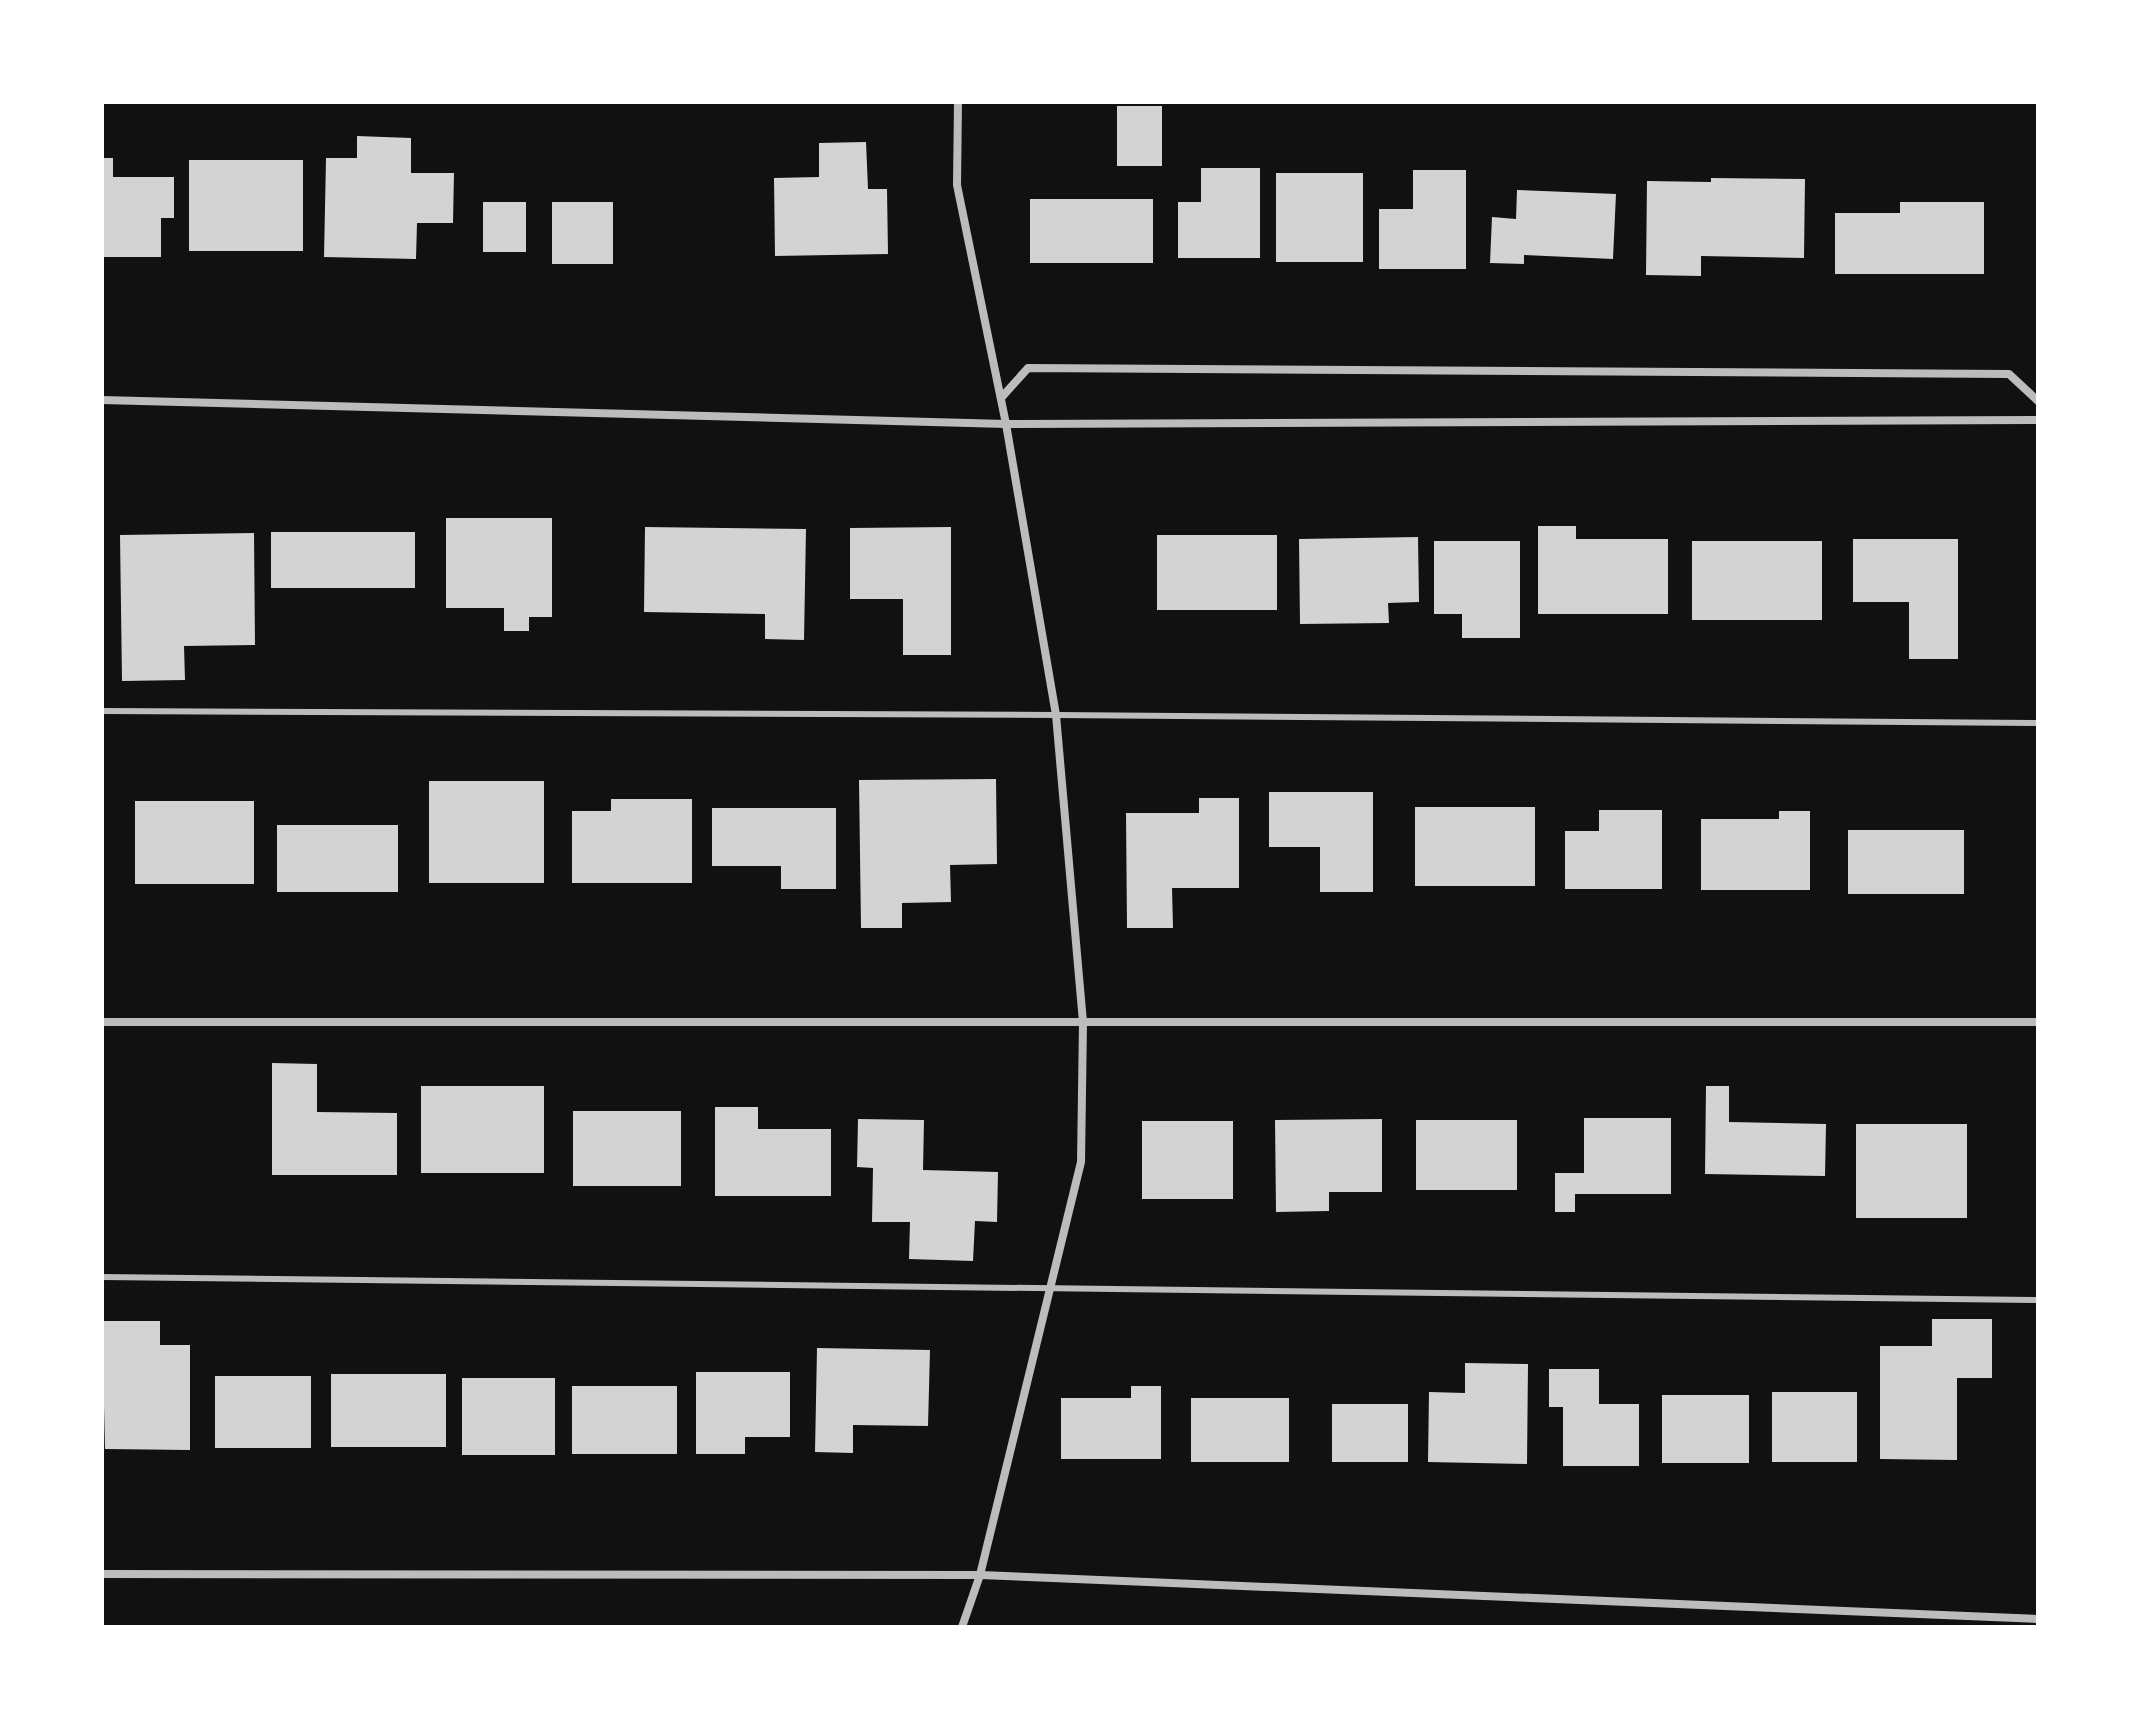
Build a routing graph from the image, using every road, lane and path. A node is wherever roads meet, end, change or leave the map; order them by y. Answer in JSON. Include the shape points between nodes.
{"nodes":[{"id":1,"x":958,"y":102,"type":"edge"},
{"id":2,"x":1001,"y":398,"type":"junction"},
{"id":3,"x":102,"y":400,"type":"edge"},
{"id":4,"x":2038,"y":401,"type":"edge"},
{"id":5,"x":2038,"y":420,"type":"edge"},
{"id":6,"x":1006,"y":424,"type":"junction"},
{"id":7,"x":102,"y":711,"type":"edge"},
{"id":8,"x":1056,"y":715,"type":"junction"},
{"id":9,"x":2038,"y":723,"type":"edge"},
{"id":10,"x":102,"y":1022,"type":"edge"},
{"id":11,"x":1083,"y":1022,"type":"junction"},
{"id":12,"x":2038,"y":1022,"type":"edge"},
{"id":13,"x":102,"y":1277,"type":"edge"},
{"id":14,"x":1050,"y":1288,"type":"junction"},
{"id":15,"x":2038,"y":1300,"type":"edge"},
{"id":16,"x":102,"y":1574,"type":"edge"},
{"id":17,"x":980,"y":1575,"type":"junction"},
{"id":18,"x":2038,"y":1619,"type":"edge"},
{"id":19,"x":962,"y":1627,"type":"edge"}],
"edges":[{"from":1,"to":2,"type":"street","via":[[957,185]]},
{"from":2,"to":4,"type":"street","via":[[1028,368],[1043,368],[2009,374]]},
{"from":2,"to":6,"type":"street"},
{"from":3,"to":6,"type":"street"},
{"from":5,"to":6,"type":"street"},
{"from":6,"to":8,"type":"street"},
{"from":7,"to":8,"type":"lane"},
{"from":8,"to":9,"type":"lane"},
{"from":8,"to":11,"type":"street"},
{"from":10,"to":11,"type":"street"},
{"from":11,"to":12,"type":"street"},
{"from":11,"to":14,"type":"street","via":[[1081,1162]]},
{"from":13,"to":14,"type":"lane"},
{"from":14,"to":15,"type":"lane"},
{"from":14,"to":17,"type":"street"},
{"from":16,"to":17,"type":"street"},
{"from":17,"to":18,"type":"street"},
{"from":17,"to":19,"type":"street"}]}
